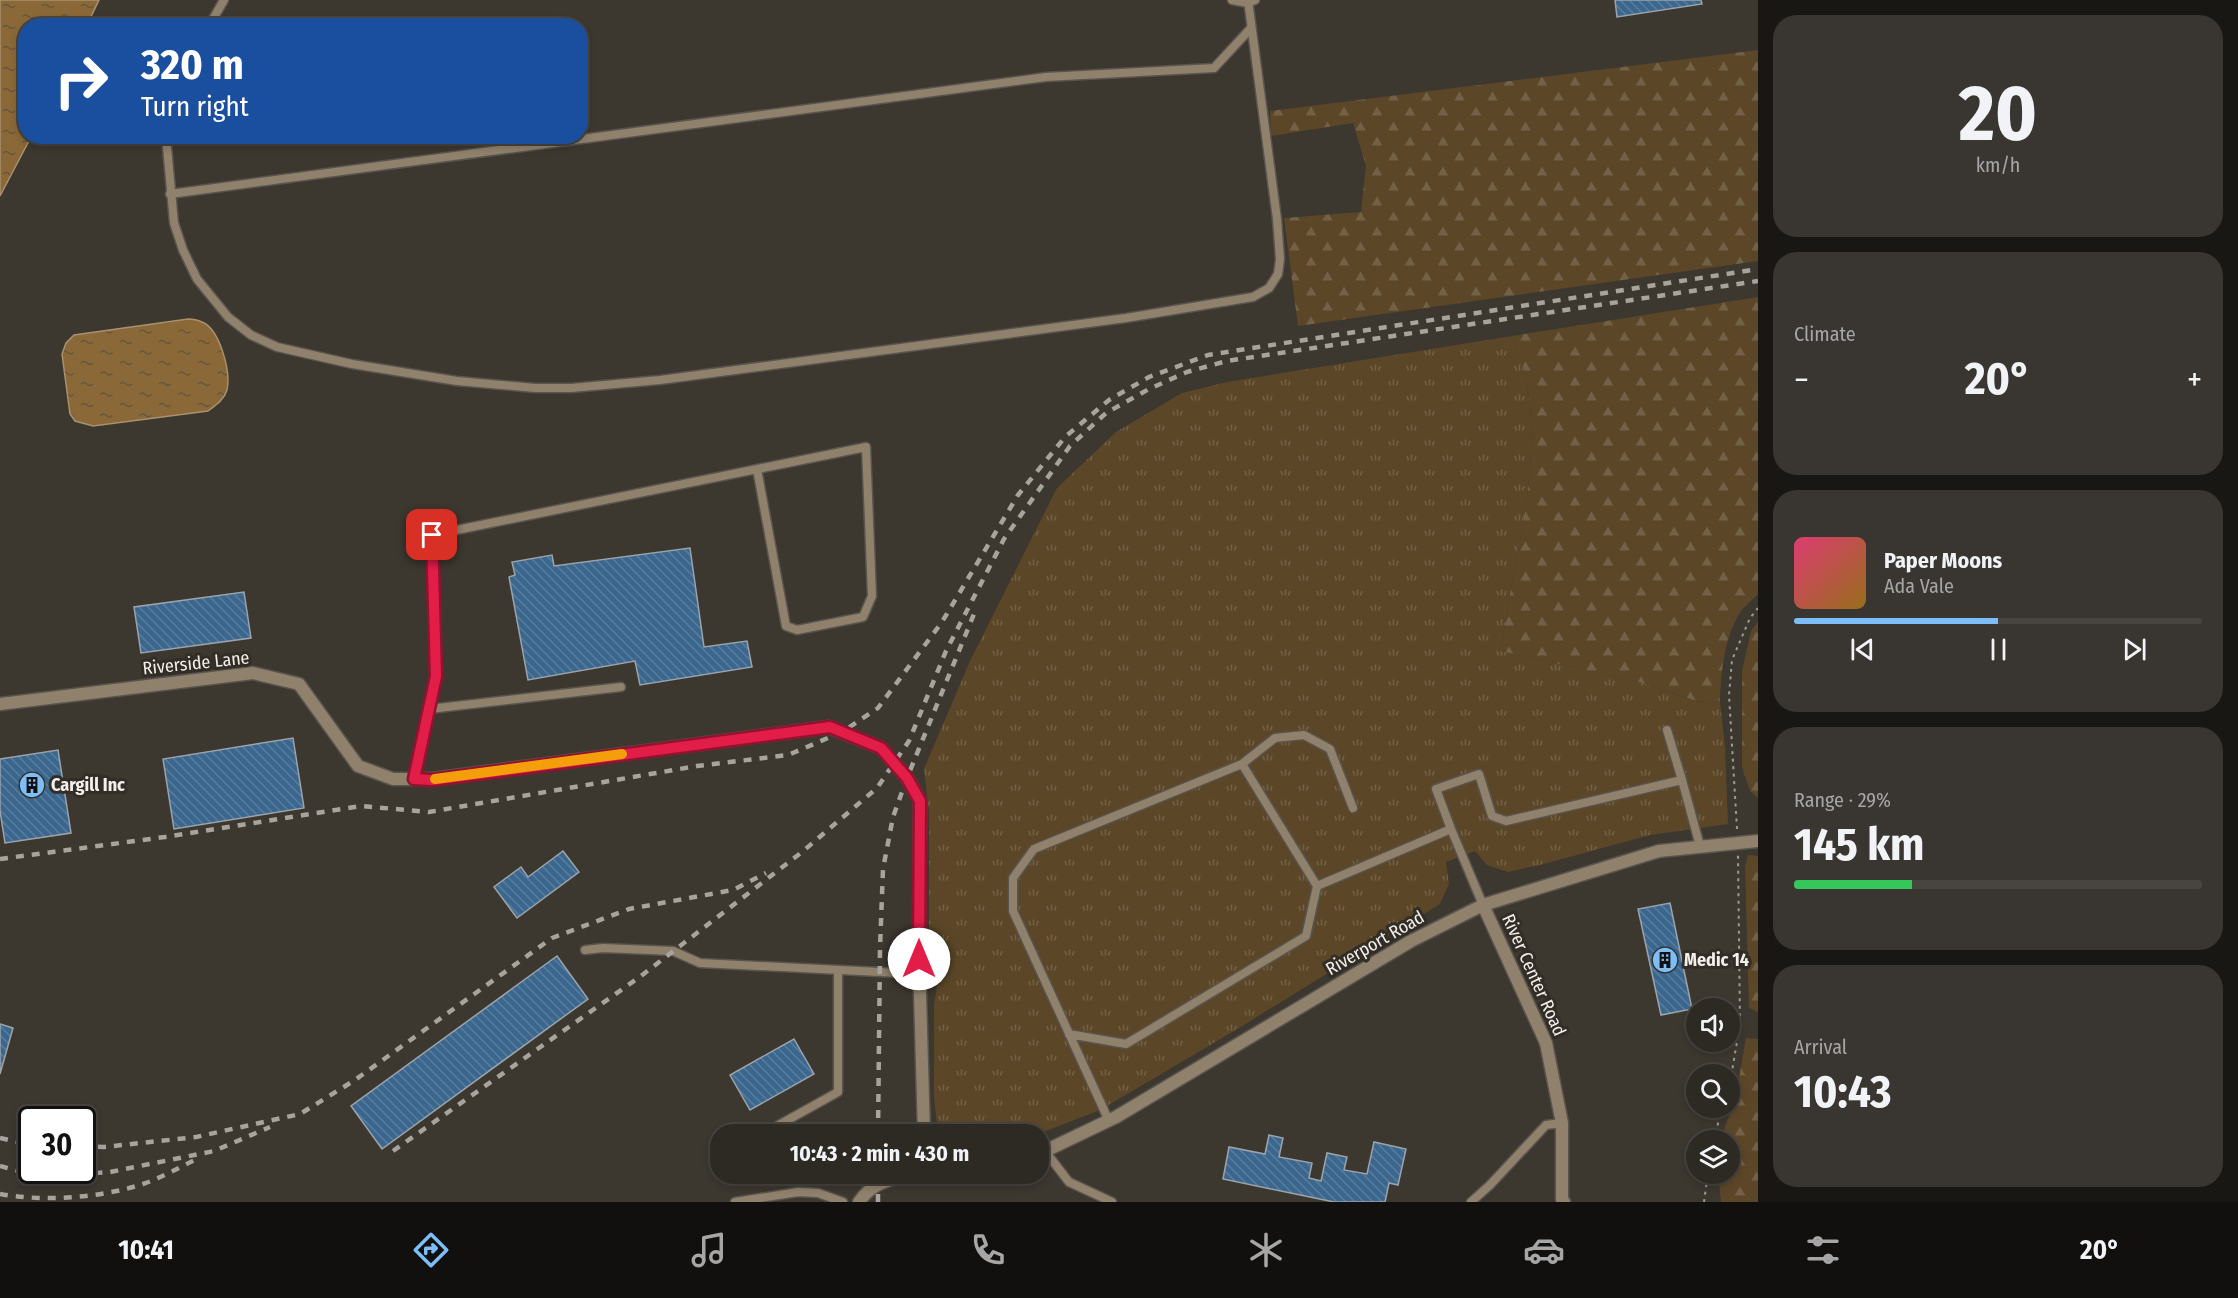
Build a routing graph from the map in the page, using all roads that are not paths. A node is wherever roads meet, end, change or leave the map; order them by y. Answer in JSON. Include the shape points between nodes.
{"nodes":[{"id":1,"x":224,"y":0,"type":"edge"},
{"id":2,"x":1232,"y":0,"type":"edge"},
{"id":3,"x":1250,"y":1,"type":"edge"},
{"id":4,"x":214,"y":18,"type":"edge"},
{"id":5,"x":1251,"y":28,"type":"junction"},
{"id":6,"x":588,"y":138,"type":"edge"},
{"id":7,"x":167,"y":144,"type":"edge"},
{"id":8,"x":544,"y":144,"type":"edge"},
{"id":9,"x":170,"y":194,"type":"junction"},
{"id":10,"x":757,"y":469,"type":"junction"},
{"id":11,"x":621,"y":687,"type":"dead end"},
{"id":12,"x":0,"y":704,"type":"edge"},
{"id":13,"x":429,"y":710,"type":"junction"},
{"id":14,"x":1667,"y":730,"type":"dead end"},
{"id":15,"x":1242,"y":764,"type":"junction"},
{"id":16,"x":414,"y":779,"type":"junction"},
{"id":17,"x":1682,"y":780,"type":"junction"},
{"id":18,"x":1353,"y":808,"type":"dead end"},
{"id":19,"x":1451,"y":829,"type":"junction"},
{"id":20,"x":1758,"y":841,"type":"edge"},
{"id":21,"x":1700,"y":846,"type":"junction"},
{"id":22,"x":1317,"y":886,"type":"junction"},
{"id":23,"x":1483,"y":905,"type":"junction"},
{"id":24,"x":585,"y":950,"type":"dead end"},
{"id":25,"x":838,"y":970,"type":"junction"},
{"id":26,"x":919,"y":974,"type":"junction"},
{"id":27,"x":1069,"y":1034,"type":"junction"},
{"id":28,"x":1109,"y":1121,"type":"junction"},
{"id":29,"x":1562,"y":1123,"type":"junction"},
{"id":30,"x":781,"y":1124,"type":"edge"},
{"id":31,"x":924,"y":1124,"type":"edge"},
{"id":32,"x":1049,"y":1148,"type":"edge"},
{"id":33,"x":1049,"y":1161,"type":"edge"},
{"id":34,"x":877,"y":1184,"type":"edge"},
{"id":35,"x":735,"y":1202,"type":"edge"},
{"id":36,"x":843,"y":1202,"type":"edge"},
{"id":37,"x":858,"y":1202,"type":"edge"},
{"id":38,"x":1112,"y":1202,"type":"edge"},
{"id":39,"x":1471,"y":1202,"type":"edge"},
{"id":40,"x":1564,"y":1202,"type":"edge"}],
"edges":[{"from":1,"to":4,"type":"lane"},
{"from":2,"to":3,"type":"lane"},
{"from":3,"to":5,"type":"lane"},
{"from":5,"to":6,"type":"lane","via":[[1214,68],[1046,77]]},
{"from":5,"to":9,"type":"lane","via":[[1277,219],[1278,274],[1269,288],[1253,297],[1126,318],[638,382],[535,388],[457,381],[352,364],[277,347],[250,335],[228,317],[197,279],[177,232]]},
{"from":7,"to":9,"type":"lane"},
{"from":8,"to":9,"type":"lane"},
{"from":10,"to":10,"type":"lane","via":[[866,447],[872,596],[863,617],[797,630],[786,626]]},
{"from":10,"to":13,"type":"lane","via":[[432,535],[436,676]]},
{"from":11,"to":13,"type":"lane"},
{"from":12,"to":16,"type":"street","name":"Riverside Lane","via":[[253,673],[299,684],[358,766],[393,779]]},
{"from":13,"to":16,"type":"lane"},
{"from":14,"to":17,"type":"lane"},
{"from":15,"to":18,"type":"lane","via":[[1275,738],[1304,735],[1330,749]]},
{"from":15,"to":22,"type":"lane"},
{"from":15,"to":27,"type":"lane","via":[[1034,849],[1013,878],[1013,911]]},
{"from":16,"to":26,"type":"street","name":"Riverside Lane","via":[[432,780],[830,727],[881,748],[907,778],[920,801]]},
{"from":17,"to":19,"type":"lane","via":[[1506,821],[1492,816],[1479,774],[1436,789]]},
{"from":17,"to":21,"type":"lane"},
{"from":19,"to":22,"type":"lane"},
{"from":19,"to":23,"type":"lane"},
{"from":20,"to":21,"type":"street","name":"Riverport Road"},
{"from":21,"to":23,"type":"street","name":"Riverport Road","via":[[1659,850]]},
{"from":22,"to":27,"type":"lane","via":[[1306,936],[1126,1044]]},
{"from":23,"to":28,"type":"street","name":"Riverport Road","via":[[1411,941]]},
{"from":23,"to":29,"type":"street","name":"River Center Road","via":[[1546,1043]]},
{"from":24,"to":25,"type":"lane","via":[[674,951],[700,963]]},
{"from":25,"to":26,"type":"lane"},
{"from":25,"to":30,"type":"lane","via":[[838,1092]]},
{"from":26,"to":31,"type":"street","name":"Riverside Lane"},
{"from":27,"to":28,"type":"lane"},
{"from":28,"to":32,"type":"street","name":"Riverport Road"},
{"from":29,"to":39,"type":"lane","via":[[1546,1125]]},
{"from":29,"to":40,"type":"street","name":"River Center Road"},
{"from":33,"to":38,"type":"lane","via":[[1069,1182]]},
{"from":34,"to":37,"type":"street"},
{"from":35,"to":36,"type":"lane","via":[[798,1192],[818,1193]]}]}
